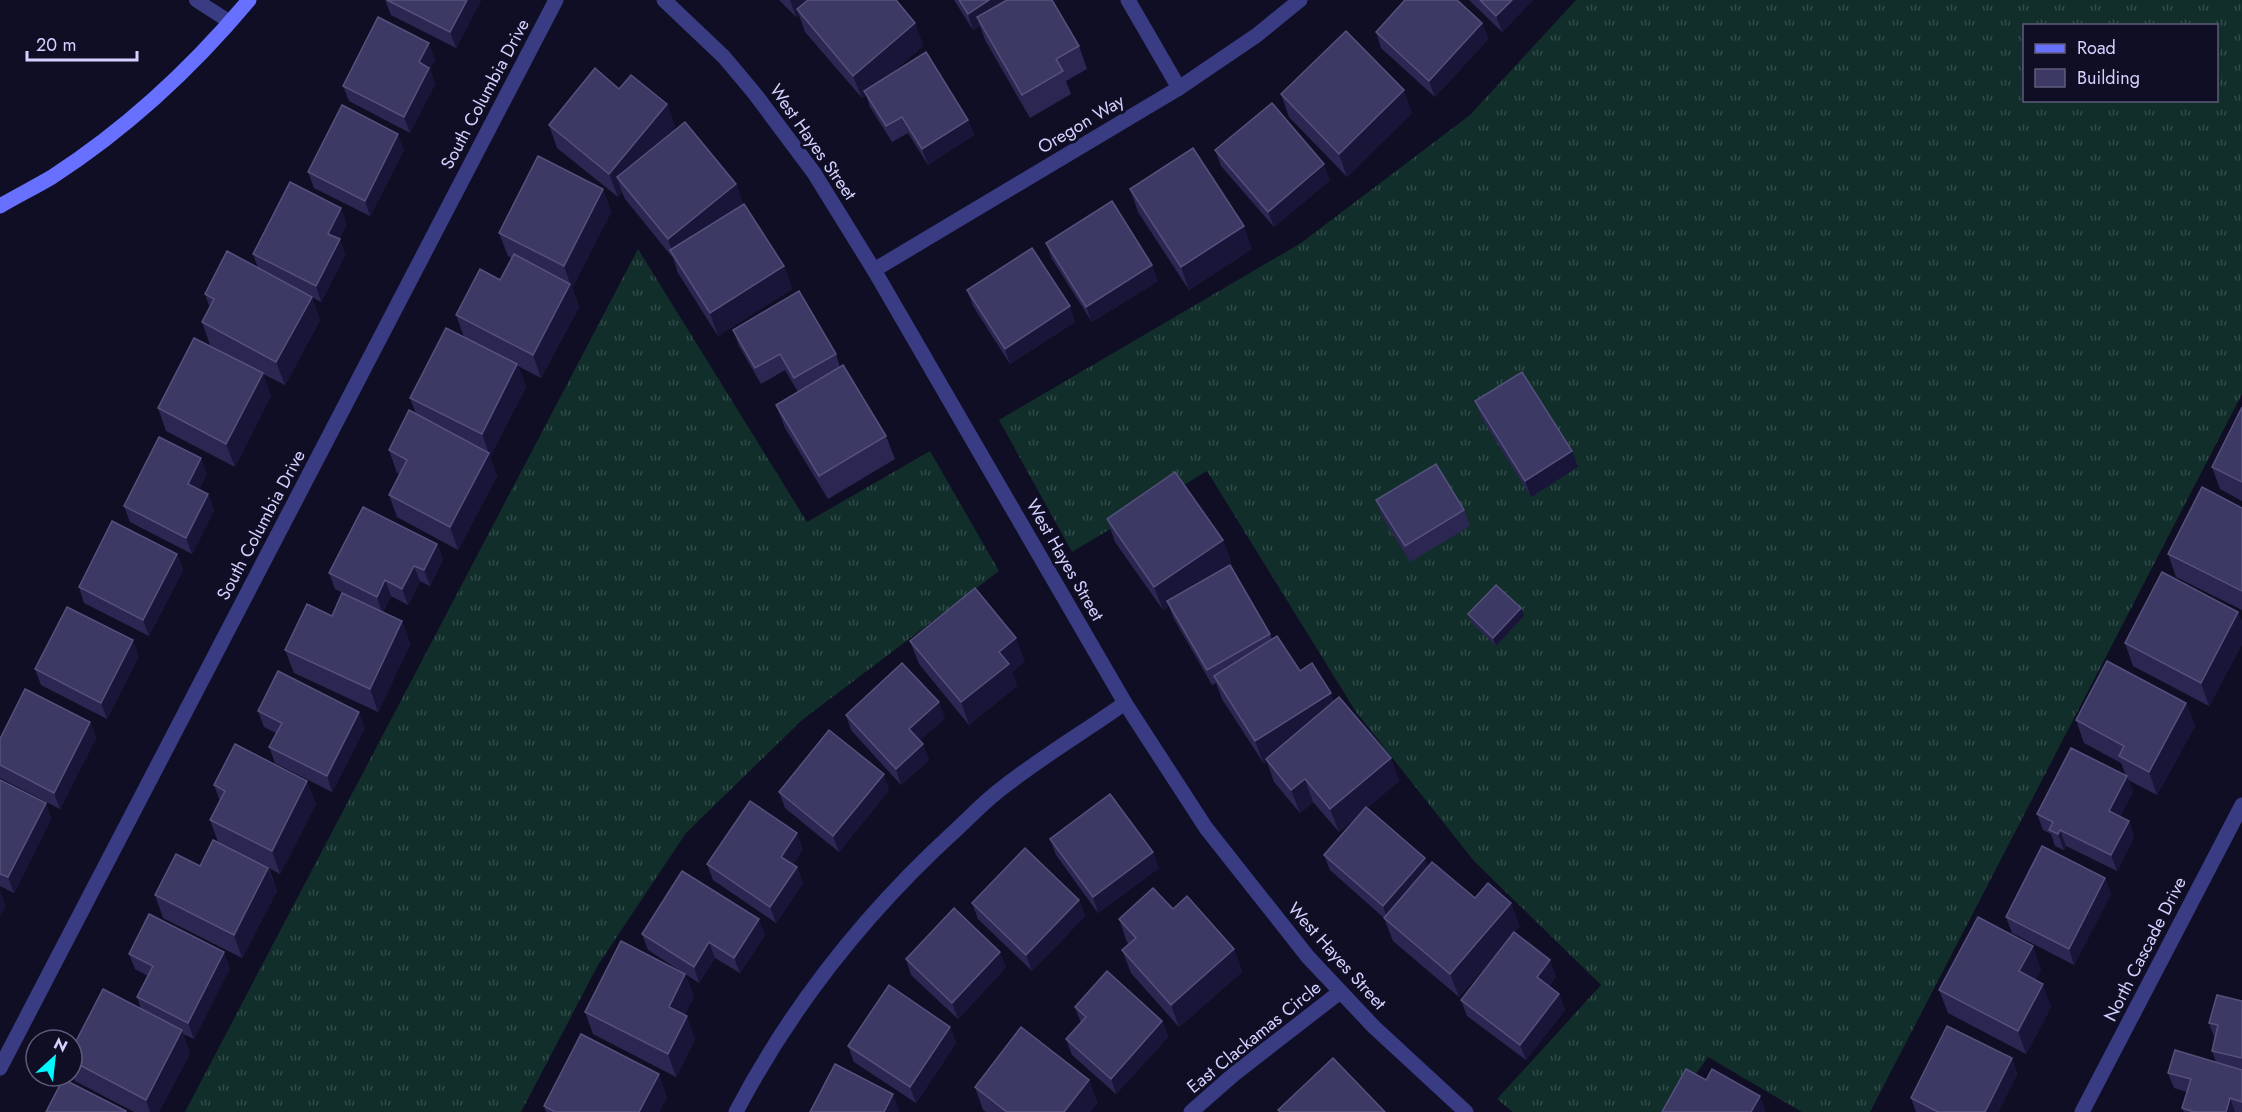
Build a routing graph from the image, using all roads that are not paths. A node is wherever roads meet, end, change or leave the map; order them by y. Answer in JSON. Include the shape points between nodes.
{"nodes":[{"id":1,"x":196,"y":0,"type":"edge"},
{"id":2,"x":249,"y":0,"type":"edge"},
{"id":3,"x":556,"y":0,"type":"edge"},
{"id":4,"x":664,"y":0,"type":"edge"},
{"id":5,"x":1128,"y":0,"type":"edge"},
{"id":6,"x":1300,"y":0,"type":"edge"},
{"id":7,"x":231,"y":22,"type":"junction"},
{"id":8,"x":1179,"y":88,"type":"junction"},
{"id":9,"x":0,"y":206,"type":"edge"},
{"id":10,"x":874,"y":270,"type":"junction"},
{"id":11,"x":1125,"y":703,"type":"junction"},
{"id":12,"x":2242,"y":805,"type":"edge"},
{"id":13,"x":1340,"y":992,"type":"junction"},
{"id":14,"x":0,"y":1068,"type":"edge"},
{"id":15,"x":736,"y":1112,"type":"edge"},
{"id":16,"x":1191,"y":1112,"type":"edge"},
{"id":17,"x":1466,"y":1112,"type":"edge"},
{"id":18,"x":2082,"y":1112,"type":"edge"}],
"edges":[{"from":1,"to":7,"type":"lane"},
{"from":2,"to":7,"type":"main road"},
{"from":3,"to":14,"type":"street","name":"South Columbia Drive"},
{"from":4,"to":10,"type":"street","name":"West Hayes Street","via":[[724,57],[762,102],[814,173]]},
{"from":5,"to":8,"type":"street"},
{"from":6,"to":8,"type":"street","name":"Oregon Way","via":[[1257,35]]},
{"from":7,"to":9,"type":"main road","via":[[191,65],[123,125],[52,177]]},
{"from":8,"to":10,"type":"street","name":"Oregon Way"},
{"from":10,"to":11,"type":"street","name":"West Hayes Street"},
{"from":11,"to":13,"type":"street","name":"West Hayes Street","via":[[1206,828]]},
{"from":11,"to":15,"type":"street","via":[[1000,789],[920,863],[802,1002]]},
{"from":12,"to":18,"type":"street","name":"North Cascade Drive"},
{"from":13,"to":16,"type":"street","name":"East Clackamas Circle"},
{"from":13,"to":17,"type":"street","name":"West Hayes Street"}]}
